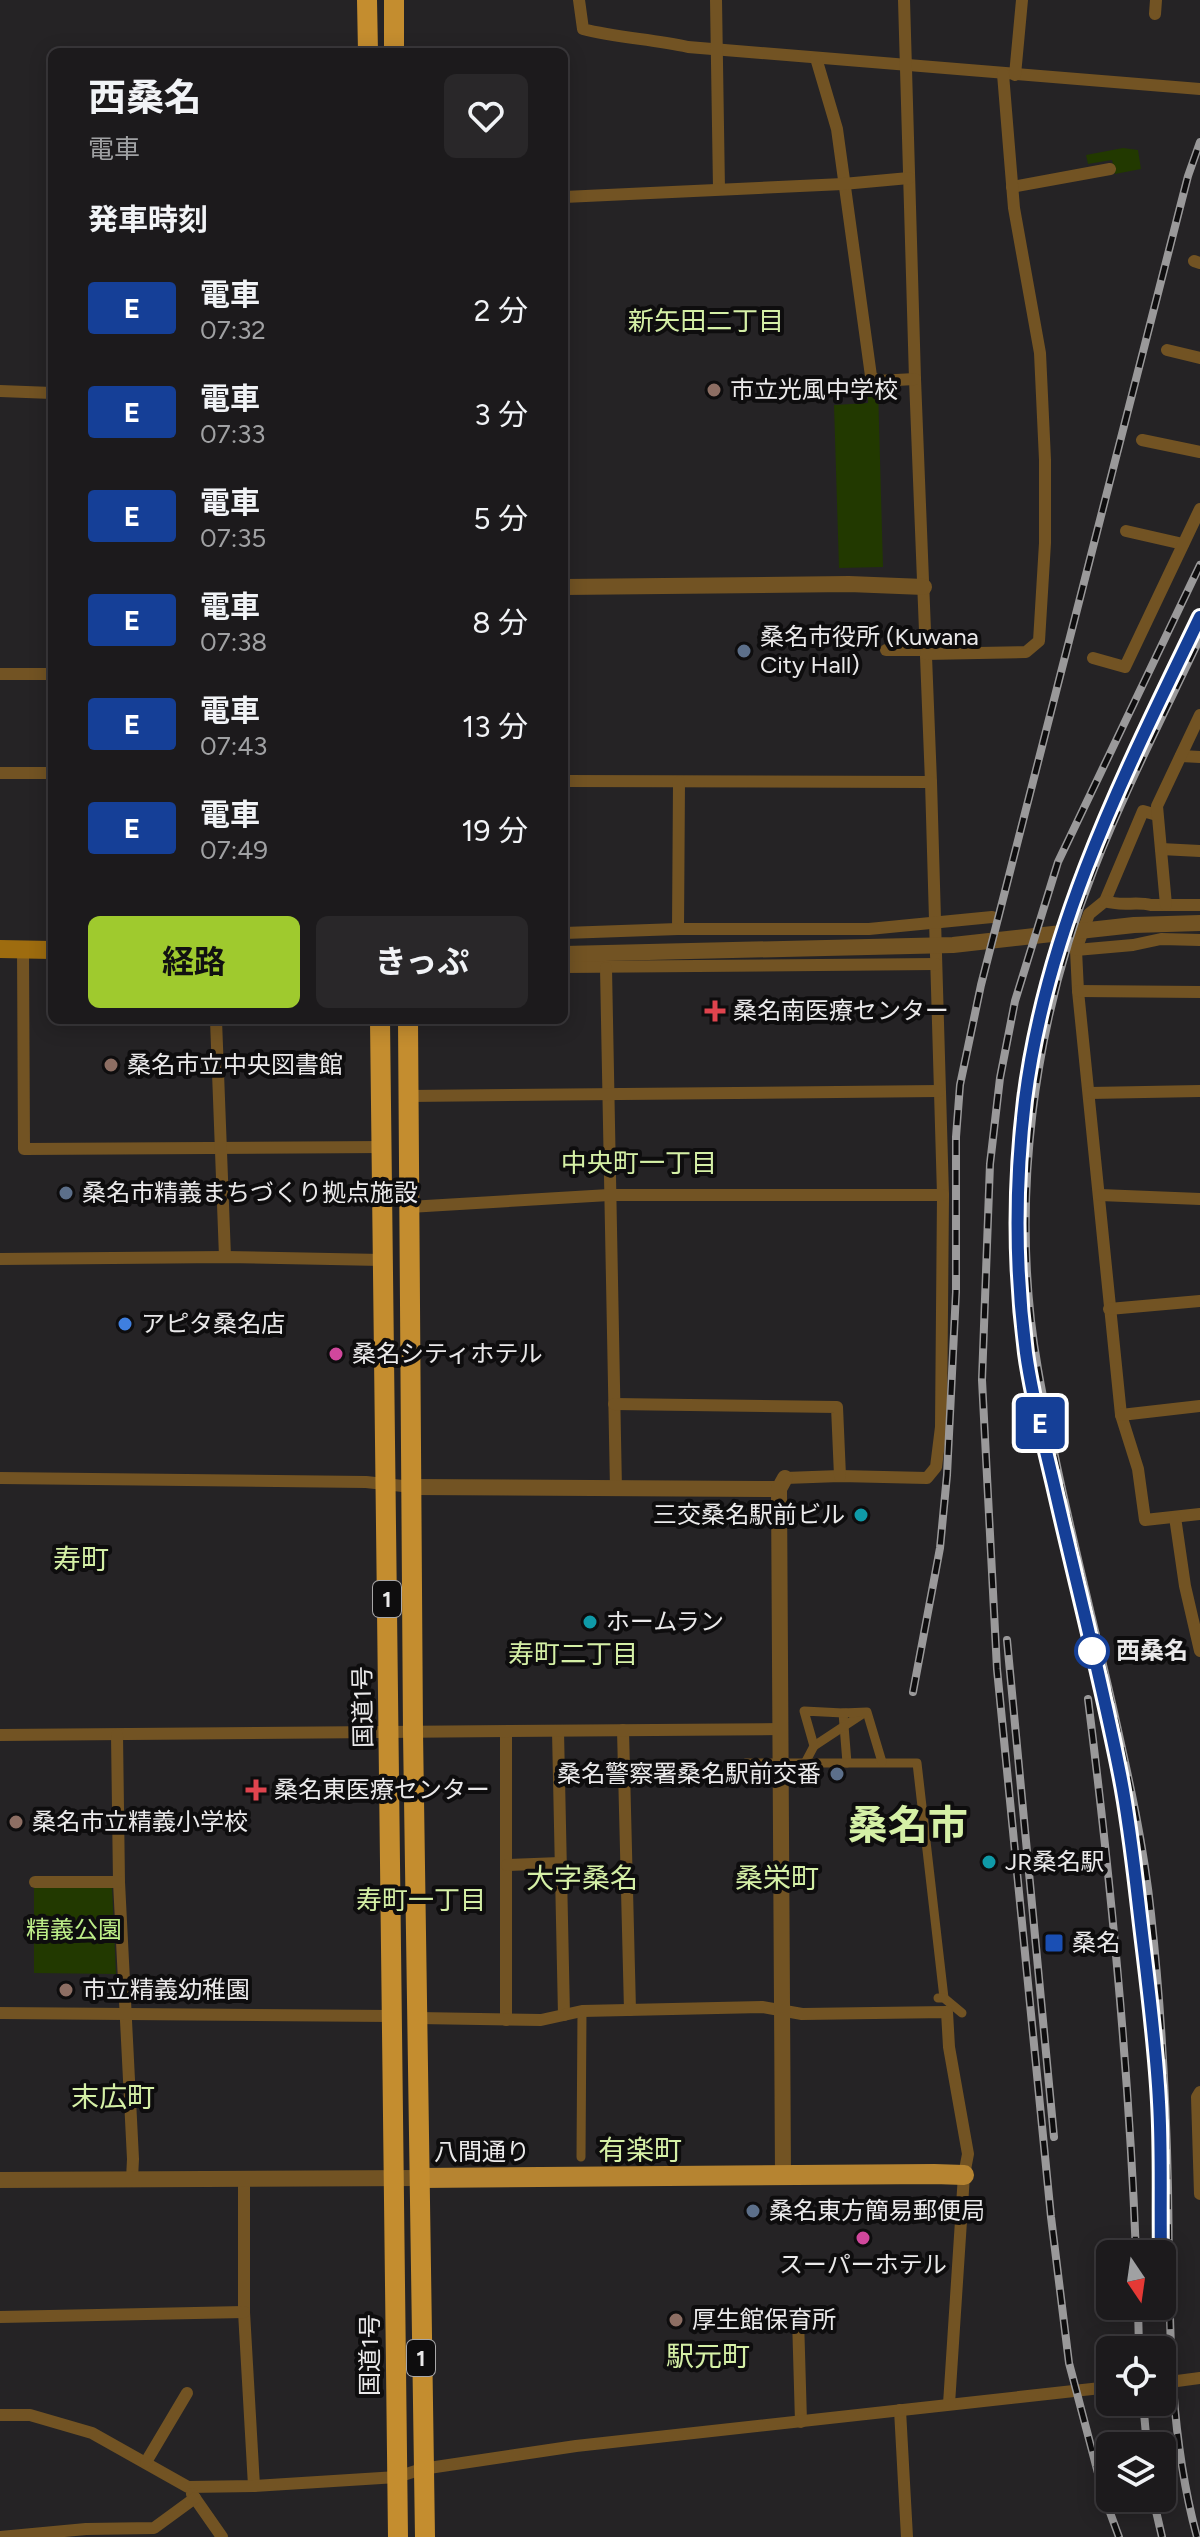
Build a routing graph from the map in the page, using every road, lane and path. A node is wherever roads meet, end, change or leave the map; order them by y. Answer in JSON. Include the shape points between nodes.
{"nodes":[{"id":1,"x":367,"y":0,"type":"edge"},
{"id":2,"x":394,"y":0,"type":"edge"},
{"id":3,"x":579,"y":0,"type":"edge"},
{"id":4,"x":716,"y":0,"type":"edge"},
{"id":5,"x":904,"y":0,"type":"edge"},
{"id":6,"x":1022,"y":0,"type":"edge"},
{"id":7,"x":1156,"y":0,"type":"edge"},
{"id":8,"x":1155,"y":14,"type":"dead end"},
{"id":9,"x":368,"y":48,"type":"edge"},
{"id":10,"x":394,"y":48,"type":"edge"},
{"id":11,"x":717,"y":50,"type":"junction"},
{"id":12,"x":816,"y":58,"type":"junction"},
{"id":13,"x":906,"y":66,"type":"junction"},
{"id":14,"x":1009,"y":74,"type":"junction"},
{"id":15,"x":1200,"y":89,"type":"edge"},
{"id":16,"x":1110,"y":169,"type":"dead end"},
{"id":17,"x":909,"y":178,"type":"junction"},
{"id":18,"x":843,"y":184,"type":"junction"},
{"id":19,"x":1012,"y":187,"type":"junction"},
{"id":20,"x":719,"y":189,"type":"junction"},
{"id":21,"x":568,"y":197,"type":"edge"},
{"id":22,"x":1167,"y":350,"type":"dead end"},
{"id":23,"x":1200,"y":358,"type":"edge"},
{"id":24,"x":915,"y":379,"type":"junction"},
{"id":25,"x":0,"y":391,"type":"edge"},
{"id":26,"x":48,"y":393,"type":"edge"},
{"id":27,"x":1142,"y":440,"type":"dead end"},
{"id":28,"x":1200,"y":452,"type":"edge"},
{"id":29,"x":1200,"y":509,"type":"edge"},
{"id":30,"x":1126,"y":531,"type":"dead end"},
{"id":31,"x":1183,"y":544,"type":"junction"},
{"id":32,"x":568,"y":587,"type":"edge"},
{"id":33,"x":924,"y":587,"type":"junction"},
{"id":34,"x":886,"y":650,"type":"dead end"},
{"id":35,"x":926,"y":652,"type":"junction"},
{"id":36,"x":1093,"y":658,"type":"dead end"},
{"id":37,"x":0,"y":674,"type":"edge"},
{"id":38,"x":48,"y":674,"type":"edge"},
{"id":39,"x":1200,"y":715,"type":"edge"},
{"id":40,"x":1181,"y":756,"type":"junction"},
{"id":41,"x":1200,"y":757,"type":"edge"},
{"id":42,"x":0,"y":773,"type":"edge"},
{"id":43,"x":48,"y":773,"type":"edge"},
{"id":44,"x":568,"y":781,"type":"edge"},
{"id":45,"x":679,"y":782,"type":"junction"},
{"id":46,"x":931,"y":782,"type":"junction"},
{"id":47,"x":1157,"y":815,"type":"junction"},
{"id":48,"x":1161,"y":849,"type":"junction"},
{"id":49,"x":1200,"y":851,"type":"edge"},
{"id":50,"x":1105,"y":901,"type":"junction"},
{"id":51,"x":1166,"y":905,"type":"junction"},
{"id":52,"x":1200,"y":905,"type":"edge"},
{"id":53,"x":992,"y":917,"type":"dead end"},
{"id":54,"x":935,"y":923,"type":"junction"},
{"id":55,"x":1200,"y":923,"type":"edge"},
{"id":56,"x":678,"y":929,"type":"junction"},
{"id":57,"x":568,"y":933,"type":"edge"},
{"id":58,"x":1200,"y":940,"type":"edge"},
{"id":59,"x":0,"y":949,"type":"edge"},
{"id":60,"x":23,"y":949,"type":"junction"},
{"id":61,"x":48,"y":950,"type":"edge"},
{"id":62,"x":1076,"y":950,"type":"junction"},
{"id":63,"x":568,"y":954,"type":"edge"},
{"id":64,"x":936,"y":964,"type":"junction"},
{"id":65,"x":568,"y":967,"type":"edge"},
{"id":66,"x":606,"y":968,"type":"junction"},
{"id":67,"x":1078,"y":991,"type":"junction"},
{"id":68,"x":1200,"y":992,"type":"edge"},
{"id":69,"x":216,"y":1024,"type":"edge"},
{"id":70,"x":380,"y":1024,"type":"edge"},
{"id":71,"x":408,"y":1024,"type":"edge"},
{"id":72,"x":939,"y":1091,"type":"junction"},
{"id":73,"x":1200,"y":1091,"type":"edge"},
{"id":74,"x":1089,"y":1093,"type":"junction"},
{"id":75,"x":607,"y":1095,"type":"junction"},
{"id":76,"x":408,"y":1096,"type":"junction"},
{"id":77,"x":384,"y":1147,"type":"junction"},
{"id":78,"x":221,"y":1150,"type":"junction"},
{"id":79,"x":609,"y":1195,"type":"junction"},
{"id":80,"x":943,"y":1195,"type":"junction"},
{"id":81,"x":1100,"y":1195,"type":"junction"},
{"id":82,"x":1200,"y":1199,"type":"edge"},
{"id":83,"x":409,"y":1207,"type":"junction"},
{"id":84,"x":225,"y":1257,"type":"junction"},
{"id":85,"x":0,"y":1259,"type":"edge"},
{"id":86,"x":382,"y":1260,"type":"junction"},
{"id":87,"x":1200,"y":1301,"type":"edge"},
{"id":88,"x":1109,"y":1309,"type":"junction"},
{"id":89,"x":614,"y":1404,"type":"junction"},
{"id":90,"x":1200,"y":1406,"type":"edge"},
{"id":91,"x":1121,"y":1415,"type":"junction"},
{"id":92,"x":840,"y":1476,"type":"junction"},
{"id":93,"x":0,"y":1478,"type":"edge"},
{"id":94,"x":386,"y":1484,"type":"junction"},
{"id":95,"x":782,"y":1484,"type":"junction"},
{"id":96,"x":412,"y":1487,"type":"junction"},
{"id":97,"x":616,"y":1489,"type":"junction"},
{"id":98,"x":1200,"y":1514,"type":"edge"},
{"id":99,"x":1175,"y":1517,"type":"junction"},
{"id":100,"x":1200,"y":1651,"type":"edge"},
{"id":101,"x":867,"y":1712,"type":"junction"},
{"id":102,"x":843,"y":1713,"type":"junction"},
{"id":103,"x":843,"y":1727,"type":"junction"},
{"id":104,"x":781,"y":1729,"type":"junction"},
{"id":105,"x":623,"y":1730,"type":"junction"},
{"id":106,"x":558,"y":1731,"type":"junction"},
{"id":107,"x":413,"y":1732,"type":"junction"},
{"id":108,"x":506,"y":1732,"type":"junction"},
{"id":109,"x":389,"y":1733,"type":"junction"},
{"id":110,"x":0,"y":1735,"type":"edge"},
{"id":111,"x":117,"y":1735,"type":"junction"},
{"id":112,"x":814,"y":1746,"type":"junction"},
{"id":113,"x":882,"y":1762,"type":"junction"},
{"id":114,"x":746,"y":1763,"type":"dead end"},
{"id":115,"x":781,"y":1763,"type":"junction"},
{"id":116,"x":805,"y":1763,"type":"junction"},
{"id":117,"x":847,"y":1763,"type":"junction"},
{"id":118,"x":560,"y":1863,"type":"junction"},
{"id":119,"x":507,"y":1865,"type":"junction"},
{"id":120,"x":35,"y":1882,"type":"dead end"},
{"id":121,"x":119,"y":1882,"type":"junction"},
{"id":122,"x":630,"y":2010,"type":"junction"},
{"id":123,"x":781,"y":2010,"type":"junction"},
{"id":124,"x":582,"y":2011,"type":"junction"},
{"id":125,"x":0,"y":2013,"type":"edge"},
{"id":126,"x":962,"y":2013,"type":"dead end"},
{"id":127,"x":125,"y":2014,"type":"junction"},
{"id":128,"x":564,"y":2015,"type":"junction"},
{"id":129,"x":392,"y":2016,"type":"junction"},
{"id":130,"x":418,"y":2018,"type":"junction"},
{"id":131,"x":506,"y":2020,"type":"junction"},
{"id":132,"x":1200,"y":2092,"type":"edge"},
{"id":133,"x":581,"y":2157,"type":"dead end"},
{"id":134,"x":783,"y":2175,"type":"junction"},
{"id":135,"x":964,"y":2175,"type":"junction"},
{"id":136,"x":420,"y":2178,"type":"junction"},
{"id":137,"x":132,"y":2179,"type":"junction"},
{"id":138,"x":244,"y":2179,"type":"junction"},
{"id":139,"x":394,"y":2179,"type":"junction"},
{"id":140,"x":0,"y":2180,"type":"edge"},
{"id":141,"x":1200,"y":2194,"type":"edge"},
{"id":142,"x":244,"y":2312,"type":"junction"},
{"id":143,"x":0,"y":2317,"type":"edge"},
{"id":144,"x":798,"y":2318,"type":"dead end"},
{"id":145,"x":1200,"y":2378,"type":"edge"},
{"id":146,"x":1176,"y":2381,"type":"edge"},
{"id":147,"x":1096,"y":2388,"type":"edge"},
{"id":148,"x":187,"y":2393,"type":"dead end"},
{"id":149,"x":949,"y":2404,"type":"junction"},
{"id":150,"x":900,"y":2410,"type":"junction"},
{"id":151,"x":0,"y":2415,"type":"edge"},
{"id":152,"x":801,"y":2422,"type":"junction"},
{"id":153,"x":146,"y":2462,"type":"junction"},
{"id":154,"x":422,"y":2469,"type":"junction"},
{"id":155,"x":397,"y":2477,"type":"junction"},
{"id":156,"x":254,"y":2486,"type":"junction"},
{"id":157,"x":188,"y":2487,"type":"junction"},
{"id":158,"x":195,"y":2498,"type":"junction"},
{"id":159,"x":0,"y":2537,"type":"edge"},
{"id":160,"x":222,"y":2537,"type":"edge"},
{"id":161,"x":398,"y":2537,"type":"edge"},
{"id":162,"x":425,"y":2537,"type":"edge"},
{"id":163,"x":907,"y":2537,"type":"edge"}],
"edges":[{"from":1,"to":9,"type":"highway"},
{"from":2,"to":10,"type":"highway"},
{"from":3,"to":11,"type":"street","via":[[583,29]]},
{"from":4,"to":11,"type":"street"},
{"from":5,"to":13,"type":"street"},
{"from":6,"to":14,"type":"street"},
{"from":7,"to":8,"type":"street"},
{"from":11,"to":12,"type":"street"},
{"from":11,"to":20,"type":"street"},
{"from":12,"to":13,"type":"street"},
{"from":12,"to":18,"type":"street","via":[[837,129]]},
{"from":13,"to":14,"type":"street"},
{"from":13,"to":17,"type":"street"},
{"from":14,"to":15,"type":"street"},
{"from":14,"to":19,"type":"street"},
{"from":16,"to":19,"type":"street"},
{"from":17,"to":18,"type":"street"},
{"from":17,"to":24,"type":"street"},
{"from":18,"to":20,"type":"street"},
{"from":18,"to":24,"type":"street","via":[[871,376],[877,381]]},
{"from":19,"to":35,"type":"street","via":[[1040,353],[1045,543],[1039,641],[1026,652]]},
{"from":20,"to":21,"type":"street"},
{"from":22,"to":23,"type":"street"},
{"from":24,"to":33,"type":"street"},
{"from":25,"to":26,"type":"street"},
{"from":27,"to":28,"type":"street"},
{"from":29,"to":31,"type":"street"},
{"from":30,"to":31,"type":"street"},
{"from":31,"to":36,"type":"street","via":[[1125,667]]},
{"from":32,"to":33,"type":"street"},
{"from":33,"to":35,"type":"street"},
{"from":34,"to":35,"type":"street"},
{"from":35,"to":46,"type":"street"},
{"from":37,"to":38,"type":"street"},
{"from":39,"to":40,"type":"street"},
{"from":40,"to":41,"type":"street"},
{"from":40,"to":47,"type":"street"},
{"from":42,"to":43,"type":"street"},
{"from":44,"to":45,"type":"street"},
{"from":45,"to":46,"type":"street"},
{"from":45,"to":56,"type":"street"},
{"from":46,"to":54,"type":"street"},
{"from":47,"to":48,"type":"street"},
{"from":47,"to":50,"type":"street","via":[[1143,811]]},
{"from":48,"to":49,"type":"street"},
{"from":48,"to":51,"type":"street"},
{"from":50,"to":51,"type":"street"},
{"from":50,"to":62,"type":"street","via":[[1089,914]]},
{"from":51,"to":52,"type":"street"},
{"from":53,"to":54,"type":"street"},
{"from":54,"to":56,"type":"street","via":[[869,929]]},
{"from":54,"to":64,"type":"street"},
{"from":55,"to":63,"type":"street","via":[[953,945]]},
{"from":56,"to":57,"type":"street"},
{"from":58,"to":62,"type":"street","via":[[1161,939]]},
{"from":59,"to":60,"type":"main road"},
{"from":60,"to":61,"type":"main road"},
{"from":60,"to":78,"type":"street","via":[[24,1149]]},
{"from":62,"to":67,"type":"street"},
{"from":64,"to":66,"type":"street"},
{"from":64,"to":72,"type":"street"},
{"from":65,"to":66,"type":"street"},
{"from":66,"to":75,"type":"street"},
{"from":67,"to":68,"type":"street"},
{"from":67,"to":74,"type":"street"},
{"from":69,"to":78,"type":"street"},
{"from":70,"to":77,"type":"highway","name":"国道1号","number":"1"},
{"from":71,"to":76,"type":"highway","name":"国道1号","number":"1"},
{"from":72,"to":75,"type":"street"},
{"from":72,"to":80,"type":"street"},
{"from":73,"to":74,"type":"street"},
{"from":74,"to":81,"type":"street"},
{"from":75,"to":76,"type":"street"},
{"from":75,"to":79,"type":"street"},
{"from":76,"to":83,"type":"highway","name":"国道1号","number":"1"},
{"from":77,"to":78,"type":"street"},
{"from":77,"to":86,"type":"highway","name":"国道1号","number":"1"},
{"from":78,"to":84,"type":"street"},
{"from":79,"to":80,"type":"street"},
{"from":79,"to":83,"type":"street"},
{"from":79,"to":89,"type":"street"},
{"from":80,"to":92,"type":"street","via":[[936,1467],[927,1478]]},
{"from":81,"to":82,"type":"street"},
{"from":81,"to":88,"type":"street"},
{"from":83,"to":96,"type":"highway","name":"国道1号","number":"1"},
{"from":84,"to":85,"type":"street"},
{"from":84,"to":86,"type":"street"},
{"from":86,"to":94,"type":"highway","name":"国道1号","number":"1"},
{"from":87,"to":88,"type":"street"},
{"from":88,"to":91,"type":"street"},
{"from":89,"to":92,"type":"street","via":[[837,1407]]},
{"from":89,"to":97,"type":"street"},
{"from":90,"to":91,"type":"street"},
{"from":91,"to":99,"type":"street","via":[[1138,1469],[1145,1520]]},
{"from":92,"to":95,"type":"street"},
{"from":93,"to":94,"type":"street"},
{"from":94,"to":96,"type":"street"},
{"from":94,"to":109,"type":"highway","name":"国道1号","number":"1"},
{"from":95,"to":97,"type":"street"},
{"from":95,"to":104,"type":"street"},
{"from":96,"to":97,"type":"street"},
{"from":96,"to":107,"type":"highway","name":"国道1号","number":"1"},
{"from":98,"to":99,"type":"street"},
{"from":99,"to":100,"type":"street"},
{"from":101,"to":102,"type":"street"},
{"from":101,"to":103,"type":"street"},
{"from":101,"to":113,"type":"street"},
{"from":102,"to":103,"type":"street"},
{"from":102,"to":112,"type":"street","via":[[804,1711]]},
{"from":103,"to":112,"type":"street"},
{"from":103,"to":117,"type":"street"},
{"from":104,"to":105,"type":"street"},
{"from":104,"to":115,"type":"street"},
{"from":105,"to":106,"type":"street"},
{"from":105,"to":122,"type":"street"},
{"from":106,"to":108,"type":"street"},
{"from":106,"to":118,"type":"street"},
{"from":107,"to":108,"type":"street"},
{"from":107,"to":109,"type":"street"},
{"from":107,"to":130,"type":"highway","name":"国道1号","number":"1"},
{"from":108,"to":119,"type":"street"},
{"from":109,"to":111,"type":"street"},
{"from":109,"to":129,"type":"highway","name":"国道1号","number":"1"},
{"from":110,"to":111,"type":"street"},
{"from":111,"to":121,"type":"street"},
{"from":112,"to":116,"type":"street"},
{"from":113,"to":117,"type":"street"},
{"from":113,"to":126,"type":"street","via":[[917,1763],[941,1998]]},
{"from":114,"to":115,"type":"street"},
{"from":115,"to":116,"type":"street"},
{"from":115,"to":123,"type":"street"},
{"from":116,"to":117,"type":"street"},
{"from":118,"to":119,"type":"street"},
{"from":118,"to":128,"type":"street"},
{"from":119,"to":131,"type":"street"},
{"from":120,"to":121,"type":"street"},
{"from":121,"to":127,"type":"street"},
{"from":122,"to":123,"type":"street"},
{"from":122,"to":124,"type":"street"},
{"from":123,"to":134,"type":"street"},
{"from":123,"to":135,"type":"street","via":[[947,2012],[968,2154]]},
{"from":124,"to":128,"type":"street"},
{"from":124,"to":133,"type":"street"},
{"from":125,"to":127,"type":"street"},
{"from":127,"to":129,"type":"street"},
{"from":127,"to":137,"type":"street"},
{"from":128,"to":131,"type":"street"},
{"from":129,"to":139,"type":"highway","name":"国道1号","number":"1"},
{"from":130,"to":131,"type":"street"},
{"from":130,"to":136,"type":"highway","name":"国道1号","number":"1"},
{"from":132,"to":141,"type":"street"},
{"from":134,"to":135,"type":"main road","name":"八間通り"},
{"from":134,"to":136,"type":"main road","name":"八間通り"},
{"from":135,"to":149,"type":"street"},
{"from":136,"to":139,"type":"street","name":"八間通り"},
{"from":136,"to":154,"type":"highway","name":"国道1号","number":"1"},
{"from":137,"to":138,"type":"street","name":"八間通り"},
{"from":137,"to":140,"type":"street","name":"八間通り"},
{"from":138,"to":139,"type":"street","name":"八間通り"},
{"from":138,"to":142,"type":"street"},
{"from":139,"to":155,"type":"highway","name":"国道1号","number":"1"},
{"from":142,"to":143,"type":"street"},
{"from":142,"to":156,"type":"street"},
{"from":144,"to":152,"type":"street"},
{"from":145,"to":146,"type":"street"},
{"from":147,"to":149,"type":"street"},
{"from":148,"to":153,"type":"street"},
{"from":149,"to":150,"type":"street"},
{"from":150,"to":152,"type":"street"},
{"from":150,"to":163,"type":"street"},
{"from":151,"to":153,"type":"street","via":[[30,2415],[92,2433]]},
{"from":152,"to":154,"type":"street"},
{"from":153,"to":157,"type":"street"},
{"from":154,"to":155,"type":"street"},
{"from":154,"to":162,"type":"highway","name":"国道1号","number":"1"},
{"from":155,"to":156,"type":"street"},
{"from":155,"to":161,"type":"highway","name":"国道1号","number":"1"},
{"from":156,"to":157,"type":"street"},
{"from":157,"to":158,"type":"street"},
{"from":158,"to":159,"type":"street","via":[[154,2528]]},
{"from":158,"to":160,"type":"street"}]}
